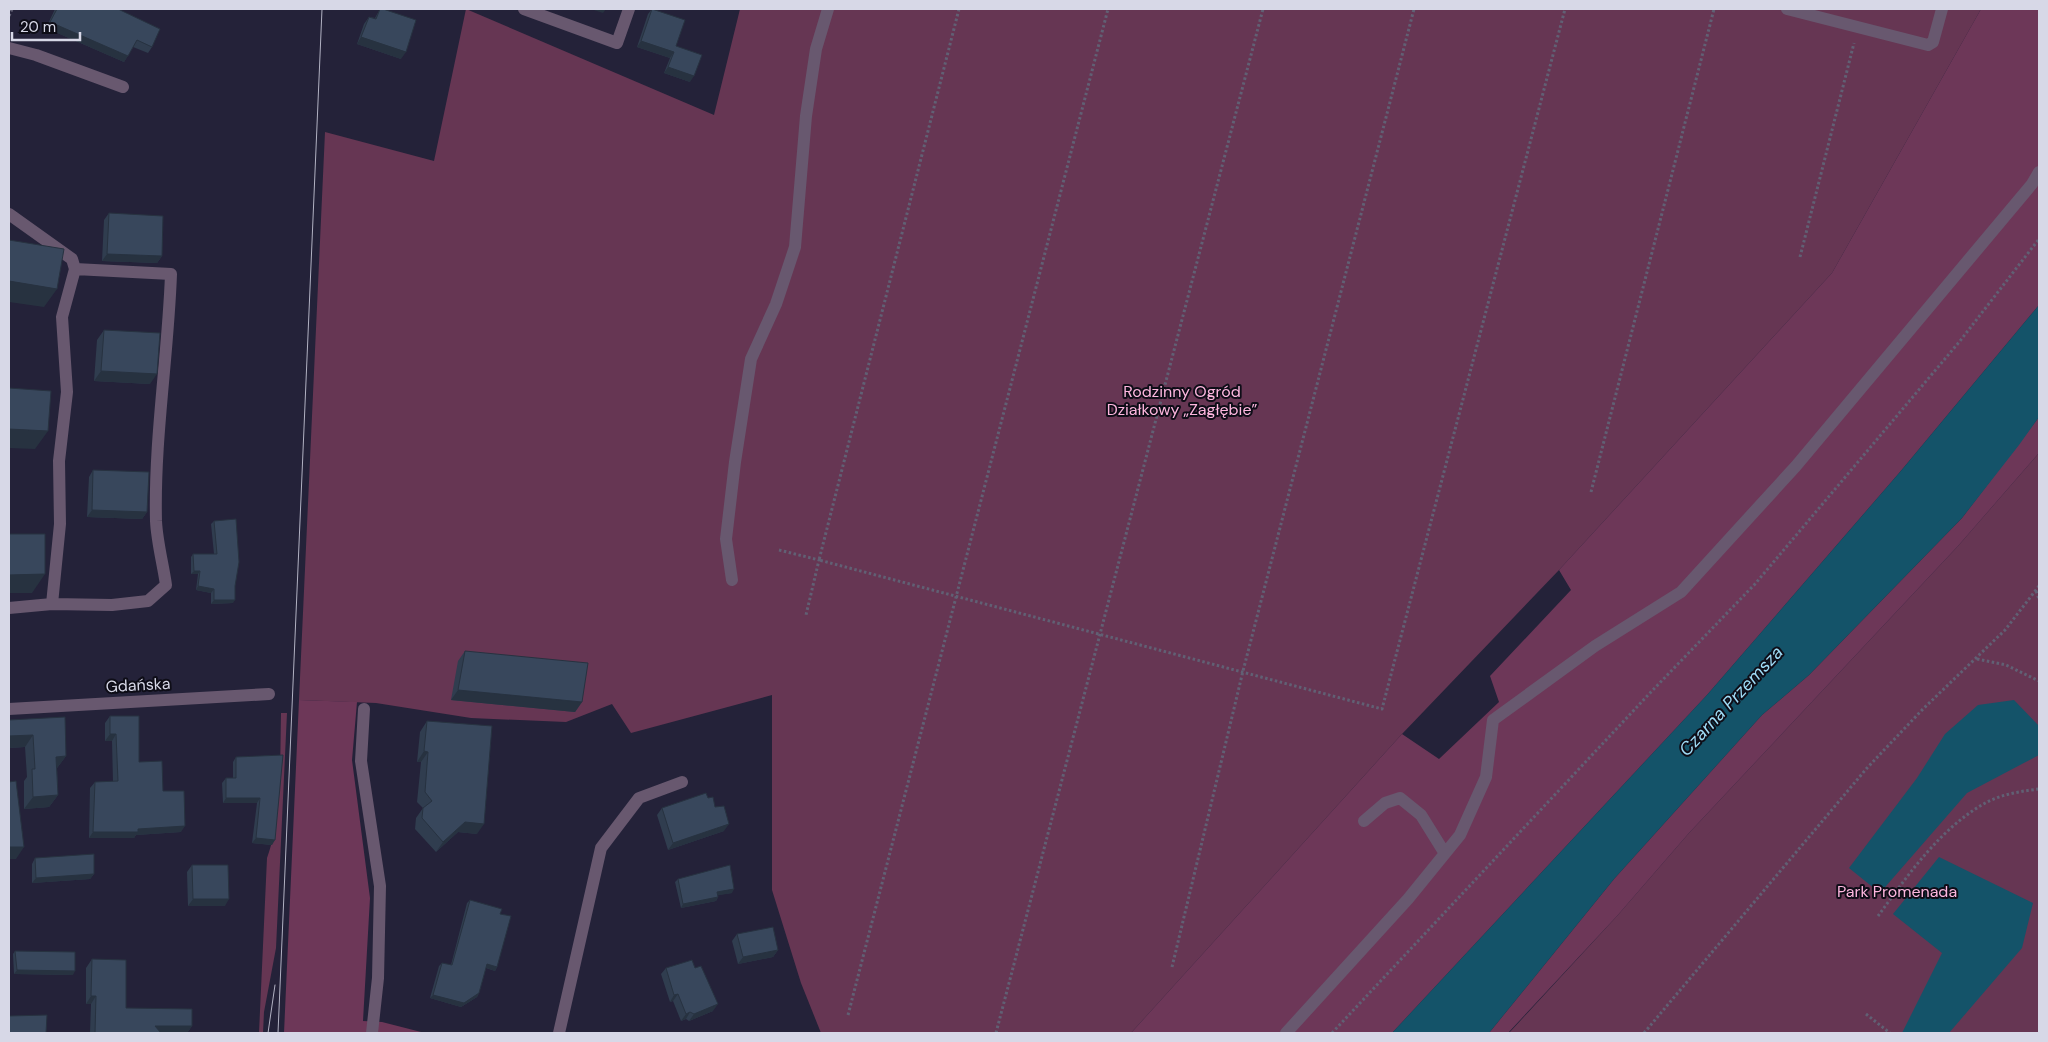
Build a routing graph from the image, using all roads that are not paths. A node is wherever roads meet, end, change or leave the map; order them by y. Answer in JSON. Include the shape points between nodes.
{"nodes":[{"id":1,"x":524,"y":9,"type":"edge"},
{"id":2,"x":629,"y":9,"type":"edge"},
{"id":3,"x":828,"y":9,"type":"edge"},
{"id":4,"x":1787,"y":9,"type":"edge"},
{"id":5,"x":1942,"y":9,"type":"edge"},
{"id":6,"x":9,"y":48,"type":"edge"},
{"id":7,"x":124,"y":88,"type":"dead end"},
{"id":8,"x":2039,"y":172,"type":"edge"},
{"id":9,"x":9,"y":214,"type":"edge"},
{"id":10,"x":75,"y":269,"type":"junction"},
{"id":11,"x":732,"y":580,"type":"dead end"},
{"id":12,"x":52,"y":604,"type":"junction"},
{"id":13,"x":9,"y":608,"type":"edge"},
{"id":14,"x":269,"y":694,"type":"dead end"},
{"id":15,"x":9,"y":709,"type":"edge"},
{"id":16,"x":364,"y":710,"type":"dead end"},
{"id":17,"x":682,"y":782,"type":"dead end"},
{"id":18,"x":1364,"y":821,"type":"dead end"},
{"id":19,"x":1444,"y":852,"type":"junction"},
{"id":20,"x":372,"y":1033,"type":"edge"},
{"id":21,"x":558,"y":1033,"type":"edge"},
{"id":22,"x":1286,"y":1033,"type":"edge"}],
"edges":[{"from":1,"to":2,"type":"street","via":[[617,43]]},
{"from":3,"to":11,"type":"street","via":[[816,49],[806,116],[795,247],[776,304],[751,359],[726,539]]},
{"from":4,"to":5,"type":"street","via":[[1928,45],[1933,42]]},
{"from":6,"to":7,"type":"street"},
{"from":8,"to":19,"type":"street","via":[[1796,466],[1681,592],[1595,646],[1493,720],[1486,777],[1460,835]]},
{"from":9,"to":10,"type":"street","via":[[72,259]]},
{"from":10,"to":12,"type":"street","via":[[62,317],[67,392],[58,461],[60,524]]},
{"from":10,"to":12,"type":"street","via":[[171,274],[158,443],[156,523],[166,585],[148,602]]},
{"from":12,"to":13,"type":"street"},
{"from":14,"to":15,"type":"street","name":"Gdańska"},
{"from":16,"to":20,"type":"street","via":[[361,761],[380,886],[378,978]]},
{"from":17,"to":21,"type":"street","via":[[639,798],[601,848]]},
{"from":18,"to":19,"type":"street","via":[[1385,802],[1400,798],[1425,820]]},
{"from":19,"to":22,"type":"street","via":[[1408,899]]}]}
